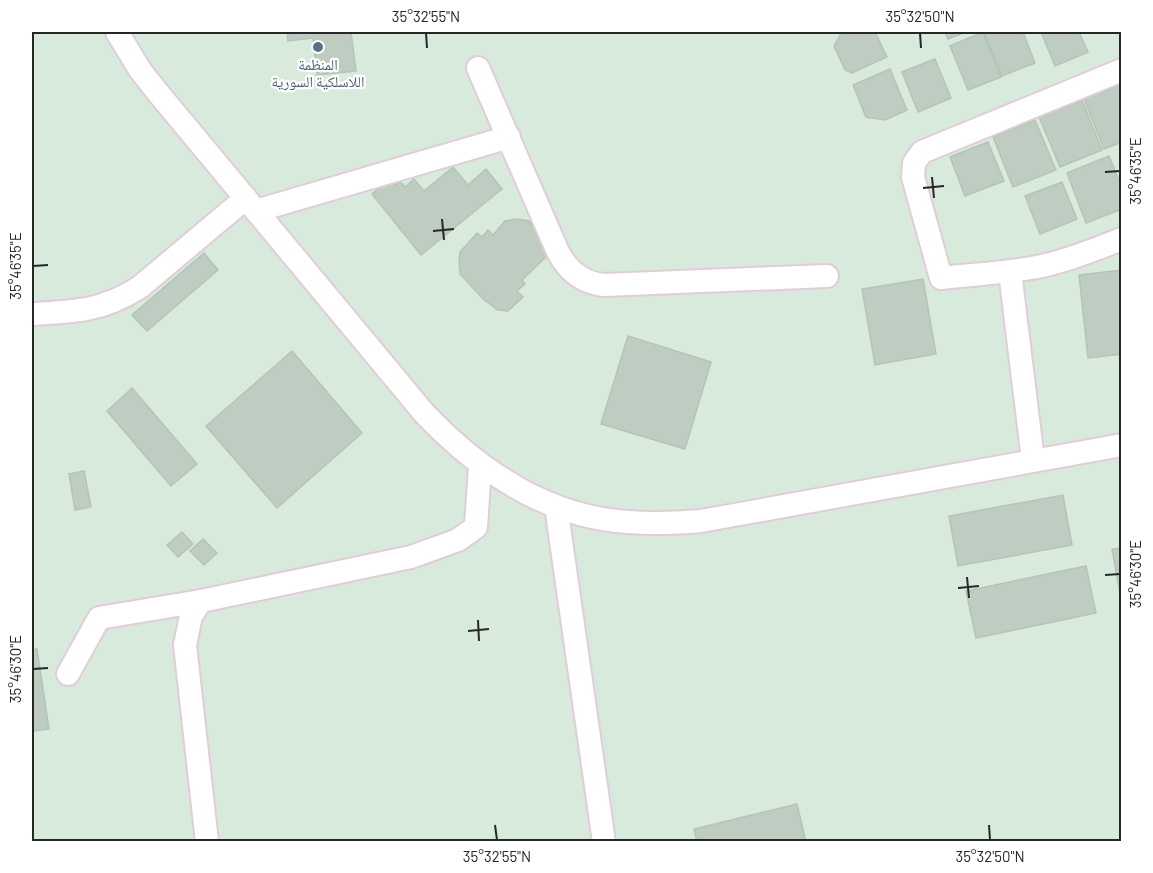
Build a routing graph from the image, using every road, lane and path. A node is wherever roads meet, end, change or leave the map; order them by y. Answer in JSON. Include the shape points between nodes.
{"nodes":[{"id":1,"x":117,"y":32,"type":"edge"},
{"id":2,"x":478,"y":68,"type":"dead end"},
{"id":3,"x":1122,"y":70,"type":"edge"},
{"id":4,"x":508,"y":137,"type":"junction"},
{"id":5,"x":251,"y":204,"type":"junction"},
{"id":6,"x":1122,"y":238,"type":"edge"},
{"id":7,"x":1010,"y":272,"type":"junction"},
{"id":8,"x":827,"y":276,"type":"dead end"},
{"id":9,"x":32,"y":314,"type":"edge"},
{"id":10,"x":1122,"y":445,"type":"edge"},
{"id":11,"x":1033,"y":460,"type":"junction"},
{"id":12,"x":480,"y":466,"type":"junction"},
{"id":13,"x":556,"y":506,"type":"junction"},
{"id":14,"x":201,"y":601,"type":"junction"},
{"id":15,"x":68,"y":674,"type":"dead end"},
{"id":16,"x":207,"y":842,"type":"edge"},
{"id":17,"x":604,"y":842,"type":"edge"}],
"edges":[{"from":1,"to":5,"type":"street","via":[[140,70]]},
{"from":2,"to":4,"type":"street"},
{"from":3,"to":7,"type":"street","via":[[934,146],[922,152],[914,164],[913,177],[941,278]]},
{"from":4,"to":5,"type":"street"},
{"from":4,"to":8,"type":"street","via":[[562,260],[585,280],[604,285]]},
{"from":5,"to":9,"type":"street","via":[[125,297],[93,309]]},
{"from":5,"to":12,"type":"street","via":[[424,412]]},
{"from":6,"to":7,"type":"street","via":[[1074,257]]},
{"from":7,"to":11,"type":"street"},
{"from":10,"to":11,"type":"street"},
{"from":11,"to":13,"type":"street","via":[[701,521],[626,522]]},
{"from":12,"to":13,"type":"street","via":[[517,489]]},
{"from":12,"to":14,"type":"street","via":[[476,527],[458,540],[411,557]]},
{"from":13,"to":17,"type":"street"},
{"from":14,"to":15,"type":"street","via":[[99,618]]},
{"from":14,"to":16,"type":"street","via":[[191,616],[185,645]]}]}
